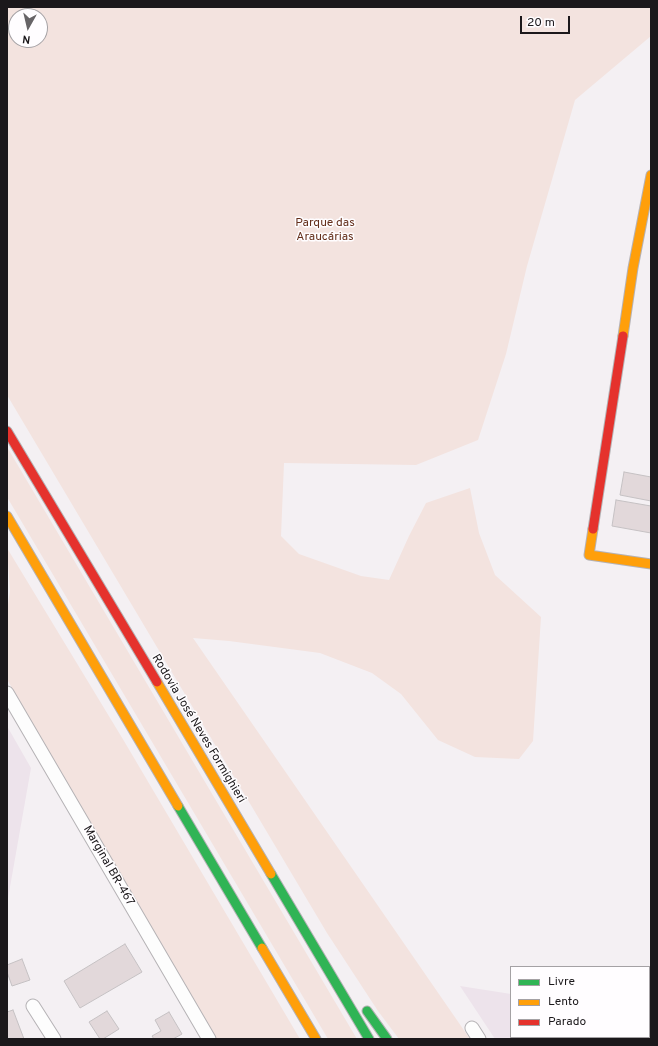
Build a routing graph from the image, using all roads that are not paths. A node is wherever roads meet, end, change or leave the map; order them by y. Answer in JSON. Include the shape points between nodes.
{"nodes":[{"id":1,"x":651,"y":175,"type":"edge"},
{"id":2,"x":7,"y":431,"type":"edge"},
{"id":3,"x":7,"y":516,"type":"edge"},
{"id":4,"x":651,"y":564,"type":"edge"},
{"id":5,"x":7,"y":692,"type":"edge"},
{"id":6,"x":246,"y":833,"type":"junction"},
{"id":7,"x":338,"y":968,"type":"dead end"},
{"id":8,"x":33,"y":1006,"type":"dead end"},
{"id":9,"x":364,"y":1006,"type":"dead end"},
{"id":10,"x":54,"y":1039,"type":"edge"},
{"id":11,"x":209,"y":1039,"type":"edge"},
{"id":12,"x":316,"y":1039,"type":"edge"},
{"id":13,"x":369,"y":1039,"type":"edge"},
{"id":14,"x":387,"y":1039,"type":"edge"}],
"edges":[{"from":1,"to":4,"type":"main road","via":[[633,268],[589,555]]},
{"from":2,"to":6,"type":"main road","name":"Rodovia José Neves Formighieri"},
{"from":3,"to":12,"type":"main road"},
{"from":5,"to":11,"type":"street","name":"Marginal BR-467"},
{"from":6,"to":7,"type":"main road"},
{"from":6,"to":13,"type":"main road","name":"Rodovia José Neves Formighieri"},
{"from":8,"to":10,"type":"street"},
{"from":9,"to":14,"type":"main road"}]}
